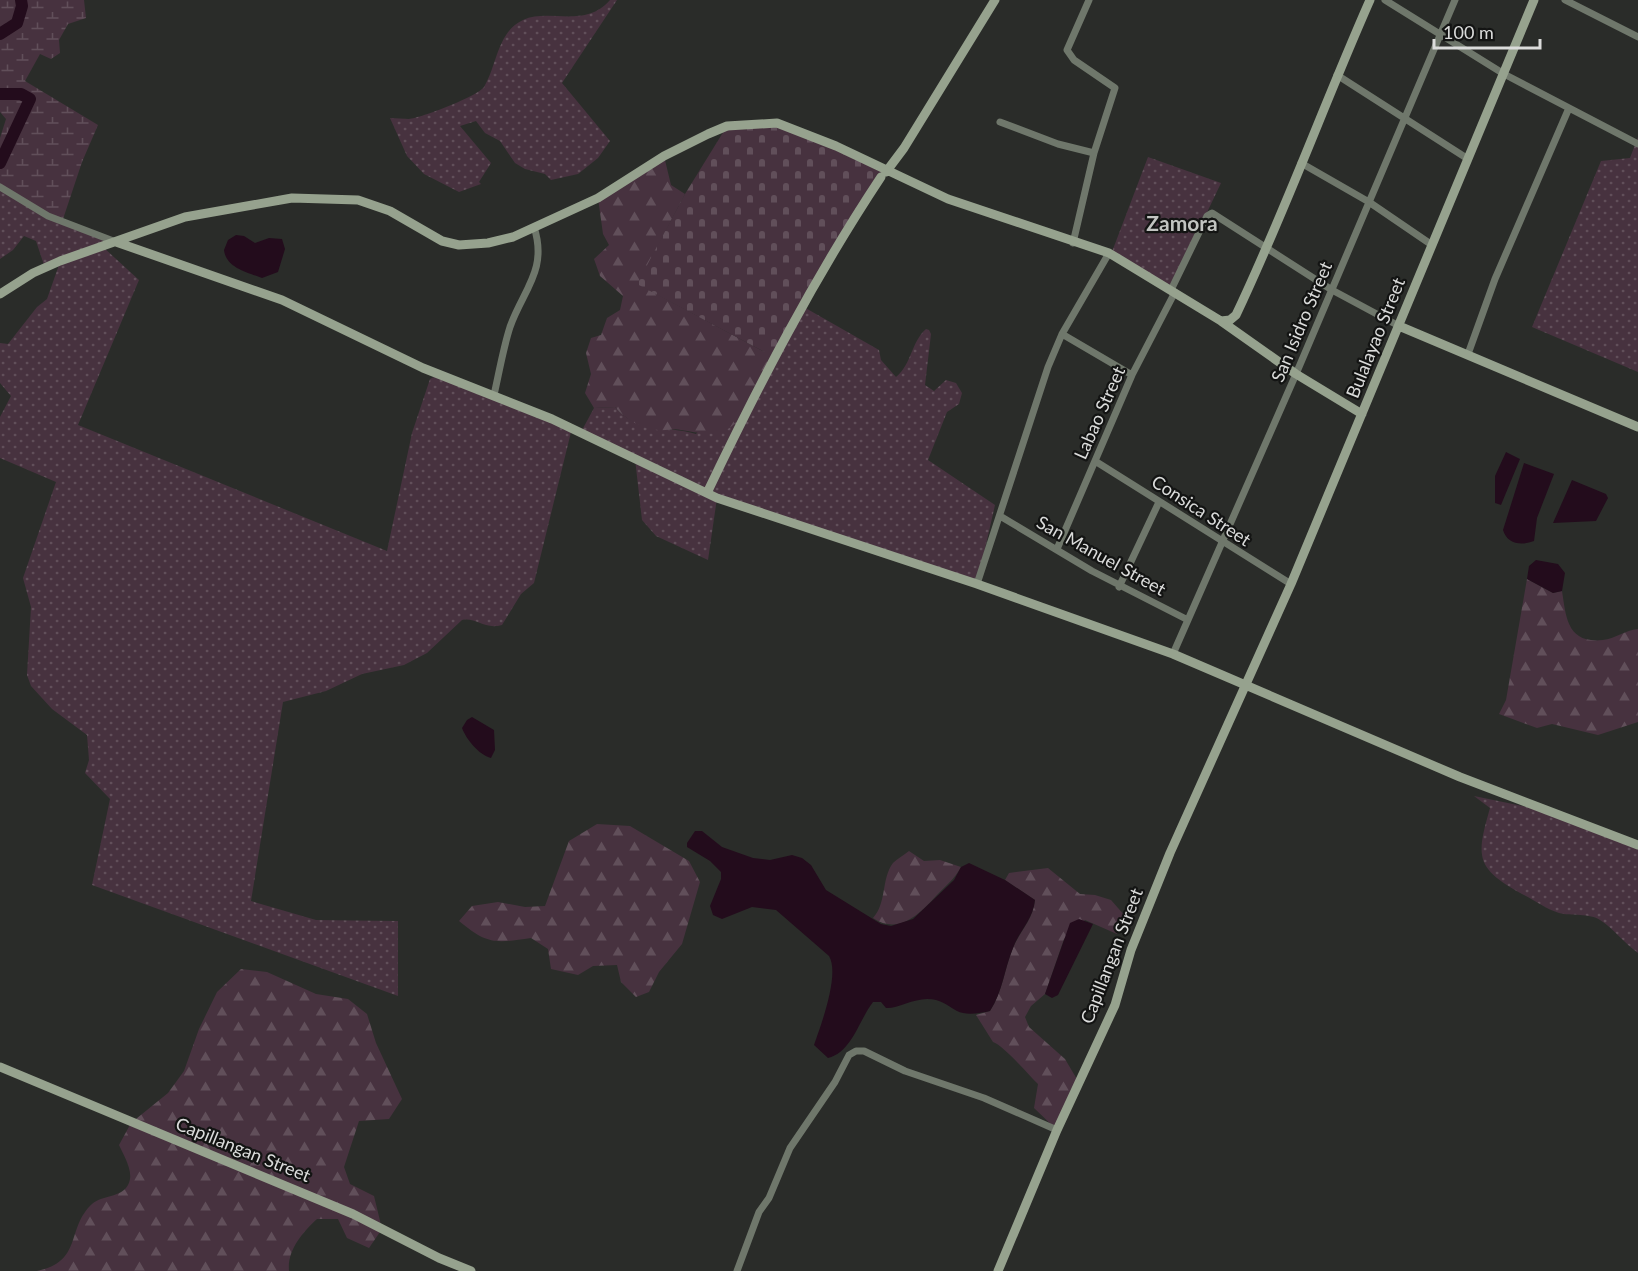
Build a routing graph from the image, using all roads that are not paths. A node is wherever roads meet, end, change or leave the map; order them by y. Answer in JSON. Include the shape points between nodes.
{"nodes":[{"id":1,"x":995,"y":0,"type":"edge"},
{"id":2,"x":1089,"y":0,"type":"edge"},
{"id":3,"x":1370,"y":0,"type":"edge"},
{"id":4,"x":1385,"y":0,"type":"edge"},
{"id":5,"x":1455,"y":0,"type":"edge"},
{"id":6,"x":1533,"y":0,"type":"edge"},
{"id":7,"x":1565,"y":0,"type":"edge"},
{"id":8,"x":1440,"y":36,"type":"junction"},
{"id":9,"x":1638,"y":37,"type":"edge"},
{"id":10,"x":1504,"y":74,"type":"junction"},
{"id":11,"x":1337,"y":75,"type":"junction"},
{"id":12,"x":1569,"y":108,"type":"junction"},
{"id":13,"x":1402,"y":119,"type":"junction"},
{"id":14,"x":1000,"y":122,"type":"dead end"},
{"id":15,"x":1638,"y":144,"type":"edge"},
{"id":16,"x":1094,"y":153,"type":"junction"},
{"id":17,"x":1468,"y":159,"type":"junction"},
{"id":18,"x":1301,"y":163,"type":"junction"},
{"id":19,"x":883,"y":175,"type":"junction"},
{"id":20,"x":2,"y":188,"type":"edge"},
{"id":21,"x":1369,"y":202,"type":"junction"},
{"id":22,"x":534,"y":227,"type":"junction"},
{"id":23,"x":116,"y":242,"type":"junction"},
{"id":24,"x":1073,"y":243,"type":"junction"},
{"id":25,"x":1432,"y":245,"type":"junction"},
{"id":26,"x":1268,"y":247,"type":"junction"},
{"id":27,"x":1109,"y":253,"type":"junction"},
{"id":28,"x":1332,"y":290,"type":"junction"},
{"id":29,"x":1173,"y":291,"type":"junction"},
{"id":30,"x":0,"y":294,"type":"edge"},
{"id":31,"x":1221,"y":321,"type":"junction"},
{"id":32,"x":1399,"y":326,"type":"junction"},
{"id":33,"x":1062,"y":334,"type":"junction"},
{"id":34,"x":1468,"y":354,"type":"junction"},
{"id":35,"x":1296,"y":374,"type":"junction"},
{"id":36,"x":1132,"y":375,"type":"junction"},
{"id":37,"x":494,"y":395,"type":"junction"},
{"id":38,"x":1362,"y":414,"type":"junction"},
{"id":39,"x":1638,"y":427,"type":"edge"},
{"id":40,"x":1095,"y":461,"type":"junction"},
{"id":41,"x":707,"y":493,"type":"junction"},
{"id":42,"x":1159,"y":502,"type":"junction"},
{"id":43,"x":1000,"y":516,"type":"junction"},
{"id":44,"x":1222,"y":542,"type":"junction"},
{"id":45,"x":1058,"y":549,"type":"junction"},
{"id":46,"x":977,"y":584,"type":"junction"},
{"id":47,"x":1291,"y":584,"type":"junction"},
{"id":48,"x":1120,"y":586,"type":"junction"},
{"id":49,"x":1188,"y":620,"type":"junction"},
{"id":50,"x":1173,"y":654,"type":"junction"},
{"id":51,"x":1246,"y":687,"type":"junction"},
{"id":52,"x":1638,"y":845,"type":"edge"},
{"id":53,"x":0,"y":1066,"type":"edge"},
{"id":54,"x":1056,"y":1130,"type":"junction"},
{"id":55,"x":450,"y":1267,"type":"edge"},
{"id":56,"x":471,"y":1271,"type":"edge"},
{"id":57,"x":737,"y":1271,"type":"edge"},
{"id":58,"x":998,"y":1271,"type":"edge"}],
"edges":[{"from":1,"to":19,"type":"street","via":[[904,148]]},
{"from":2,"to":16,"type":"street","via":[[1067,46],[1074,60],[1115,88]]},
{"from":3,"to":11,"type":"street"},
{"from":4,"to":8,"type":"street"},
{"from":5,"to":8,"type":"street","name":"San Isidro Street"},
{"from":6,"to":10,"type":"street","name":"Bulalayao Street"},
{"from":7,"to":9,"type":"street"},
{"from":8,"to":10,"type":"street"},
{"from":8,"to":13,"type":"street","name":"San Isidro Street"},
{"from":10,"to":12,"type":"street"},
{"from":10,"to":17,"type":"street","name":"Bulalayao Street"},
{"from":11,"to":13,"type":"street"},
{"from":11,"to":18,"type":"street"},
{"from":12,"to":15,"type":"street"},
{"from":12,"to":34,"type":"street"},
{"from":13,"to":17,"type":"street"},
{"from":13,"to":21,"type":"street","name":"San Isidro Street"},
{"from":14,"to":16,"type":"street"},
{"from":16,"to":24,"type":"street"},
{"from":17,"to":25,"type":"street","name":"Bulalayao Street"},
{"from":18,"to":21,"type":"street"},
{"from":18,"to":26,"type":"street"},
{"from":19,"to":22,"type":"street","via":[[836,146],[777,123],[727,126],[664,156],[598,198]]},
{"from":19,"to":24,"type":"street"},
{"from":19,"to":41,"type":"street","via":[[842,236],[782,341]]},
{"from":20,"to":23,"type":"street","via":[[48,216]]},
{"from":21,"to":25,"type":"street"},
{"from":21,"to":28,"type":"street","name":"San Isidro Street"},
{"from":22,"to":23,"type":"street","via":[[488,243],[459,245],[442,241],[390,211],[358,200],[292,198],[186,217]]},
{"from":22,"to":37,"type":"street","via":[[539,243],[535,275],[509,331]]},
{"from":23,"to":30,"type":"street","via":[[33,273]]},
{"from":23,"to":37,"type":"street","via":[[282,300],[423,368]]},
{"from":24,"to":27,"type":"street"},
{"from":25,"to":32,"type":"street","name":"Bulalayao Street"},
{"from":26,"to":28,"type":"street"},
{"from":26,"to":29,"type":"street","name":"Labao Street","via":[[1210,214]]},
{"from":26,"to":31,"type":"street","via":[[1236,315]]},
{"from":27,"to":29,"type":"street"},
{"from":27,"to":33,"type":"street"},
{"from":28,"to":32,"type":"street"},
{"from":28,"to":35,"type":"street","name":"San Isidro Street"},
{"from":29,"to":31,"type":"street"},
{"from":29,"to":36,"type":"street","name":"Labao Street"},
{"from":31,"to":35,"type":"street"},
{"from":32,"to":34,"type":"street"},
{"from":32,"to":38,"type":"street","name":"Bulalayao Street"},
{"from":33,"to":36,"type":"street"},
{"from":33,"to":43,"type":"street","via":[[1032,409]]},
{"from":34,"to":39,"type":"street"},
{"from":35,"to":38,"type":"street"},
{"from":35,"to":44,"type":"street","name":"San Isidro Street"},
{"from":36,"to":40,"type":"street","name":"Labao Street"},
{"from":37,"to":41,"type":"street"},
{"from":38,"to":47,"type":"street","name":"Bulalayao Street"},
{"from":40,"to":42,"type":"street","name":"Consica Street"},
{"from":40,"to":45,"type":"street","name":"Labao Street"},
{"from":41,"to":46,"type":"street"},
{"from":42,"to":44,"type":"street","name":"Consica Street"},
{"from":42,"to":48,"type":"street"},
{"from":43,"to":45,"type":"street","name":"San Manuel Street"},
{"from":43,"to":46,"type":"street"},
{"from":44,"to":47,"type":"street","name":"Consica Street"},
{"from":44,"to":49,"type":"street","name":"San Isidro Street"},
{"from":45,"to":48,"type":"street","name":"San Manuel Street"},
{"from":46,"to":50,"type":"street"},
{"from":47,"to":51,"type":"street","name":"Bulalayao Street"},
{"from":48,"to":49,"type":"street","name":"San Manuel Street"},
{"from":49,"to":50,"type":"street","name":"San Isidro Street"},
{"from":50,"to":51,"type":"street"},
{"from":51,"to":52,"type":"street","via":[[1469,781]]},
{"from":51,"to":54,"type":"street","name":"Capillangan Street","via":[[1170,853],[1131,950],[1115,1005]]},
{"from":53,"to":55,"type":"street","name":"Capillangan Street","via":[[353,1214]]},
{"from":54,"to":57,"type":"street","via":[[984,1098],[856,1051],[849,1055],[793,1143],[756,1219]]},
{"from":54,"to":58,"type":"street","name":"Capillangan Street"},
{"from":55,"to":56,"type":"street","name":"Capillangan Street"}]}
